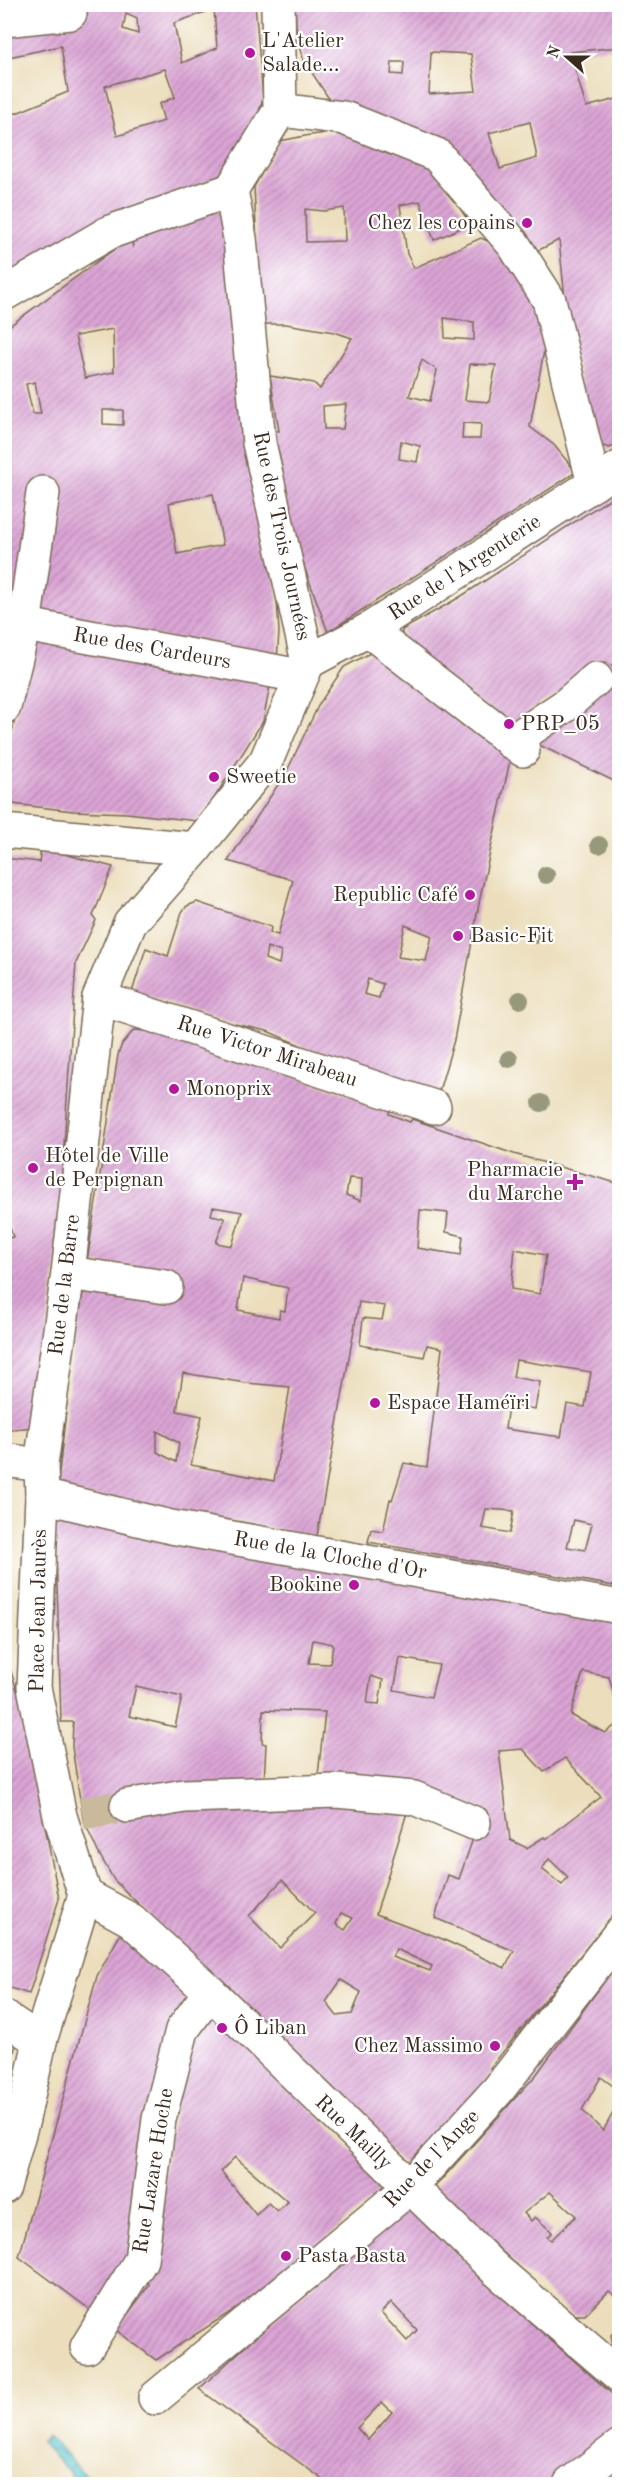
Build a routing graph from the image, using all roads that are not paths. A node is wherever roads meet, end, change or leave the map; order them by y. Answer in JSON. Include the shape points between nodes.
{"nodes":[{"id":1,"x":278,"y":4,"type":"edge"},
{"id":2,"x":70,"y":13,"type":"dead end"},
{"id":3,"x":4,"y":20,"type":"edge"},
{"id":4,"x":280,"y":110,"type":"junction"},
{"id":5,"x":231,"y":190,"type":"junction"},
{"id":6,"x":4,"y":294,"type":"edge"},
{"id":7,"x":607,"y":476,"type":"edge"},
{"id":8,"x":43,"y":493,"type":"dead end"},
{"id":9,"x":14,"y":623,"type":"edge"},
{"id":10,"x":368,"y":630,"type":"junction"},
{"id":11,"x":304,"y":669,"type":"junction"},
{"id":12,"x":596,"y":679,"type":"dead end"},
{"id":13,"x":4,"y":707,"type":"edge"},
{"id":14,"x":4,"y":831,"type":"edge"},
{"id":15,"x":195,"y":849,"type":"junction"},
{"id":16,"x":99,"y":998,"type":"junction"},
{"id":17,"x":434,"y":1107,"type":"dead end"},
{"id":18,"x":68,"y":1273,"type":"junction"},
{"id":19,"x":166,"y":1287,"type":"dead end"},
{"id":20,"x":4,"y":1460,"type":"edge"},
{"id":21,"x":41,"y":1480,"type":"junction"},
{"id":22,"x":620,"y":1607,"type":"edge"},
{"id":23,"x":126,"y":1806,"type":"tunnel mouth"},
{"id":24,"x":474,"y":1823,"type":"dead end"},
{"id":25,"x":85,"y":1895,"type":"junction"},
{"id":26,"x":620,"y":1934,"type":"edge"},
{"id":27,"x":210,"y":1992,"type":"junction"},
{"id":28,"x":4,"y":2017,"type":"edge"},
{"id":29,"x":40,"y":2041,"type":"junction"},
{"id":30,"x":4,"y":2187,"type":"edge"},
{"id":31,"x":409,"y":2188,"type":"junction"},
{"id":32,"x":87,"y":2347,"type":"dead end"},
{"id":33,"x":620,"y":2376,"type":"edge"},
{"id":34,"x":155,"y":2398,"type":"dead end"},
{"id":35,"x":620,"y":2446,"type":"edge"},
{"id":36,"x":570,"y":2484,"type":"edge"}],
"edges":[{"from":1,"to":4,"type":"street"},
{"from":2,"to":3,"type":"street"},
{"from":4,"to":5,"type":"street"},
{"from":4,"to":7,"type":"street","via":[[344,118],[437,155],[507,236],[549,300]]},
{"from":5,"to":6,"type":"street","via":[[110,232]]},
{"from":5,"to":11,"type":"street","name":"Rue des Trois Journées","via":[[240,238],[259,443]]},
{"from":7,"to":10,"type":"street","name":"Rue de l'Argenterie"},
{"from":8,"to":9,"type":"street"},
{"from":9,"to":11,"type":"street","name":"Rue des Cardeurs"},
{"from":9,"to":13,"type":"street"},
{"from":10,"to":11,"type":"street","name":"Rue de l'Argenterie"},
{"from":10,"to":12,"type":"street","via":[[517,746]]},
{"from":11,"to":15,"type":"street","via":[[266,760]]},
{"from":14,"to":15,"type":"street"},
{"from":15,"to":16,"type":"street","name":"Rue de la Barre","via":[[130,923]]},
{"from":16,"to":17,"type":"street","name":"Rue Victor Mirabeau"},
{"from":16,"to":18,"type":"street","name":"Rue de la Barre"},
{"from":18,"to":19,"type":"street"},
{"from":18,"to":21,"type":"street","name":"Rue de la Barre"},
{"from":20,"to":21,"type":"street"},
{"from":21,"to":22,"type":"street","name":"Rue de la Cloche d'Or","via":[[171,1527]]},
{"from":21,"to":25,"type":"street","name":"Place Jean Jaurès","via":[[34,1687],[71,1815]]},
{"from":23,"to":24,"type":"street","via":[[184,1796],[336,1791],[414,1798]]},
{"from":25,"to":27,"type":"street","name":"Rue Mailly","via":[[131,1920]]},
{"from":25,"to":29,"type":"street"},
{"from":26,"to":31,"type":"street","name":"Rue de l'Ange","via":[[498,2090]]},
{"from":27,"to":31,"type":"street","name":"Rue Mailly"},
{"from":27,"to":32,"type":"street","name":"Rue Lazare Hoche","via":[[182,2030],[159,2119],[141,2260]]},
{"from":28,"to":29,"type":"street"},
{"from":29,"to":30,"type":"street"},
{"from":31,"to":33,"type":"street","name":"Rue Mailly","via":[[495,2269]]},
{"from":31,"to":34,"type":"street","name":"Rue de l'Ange"},
{"from":35,"to":36,"type":"street"}]}
